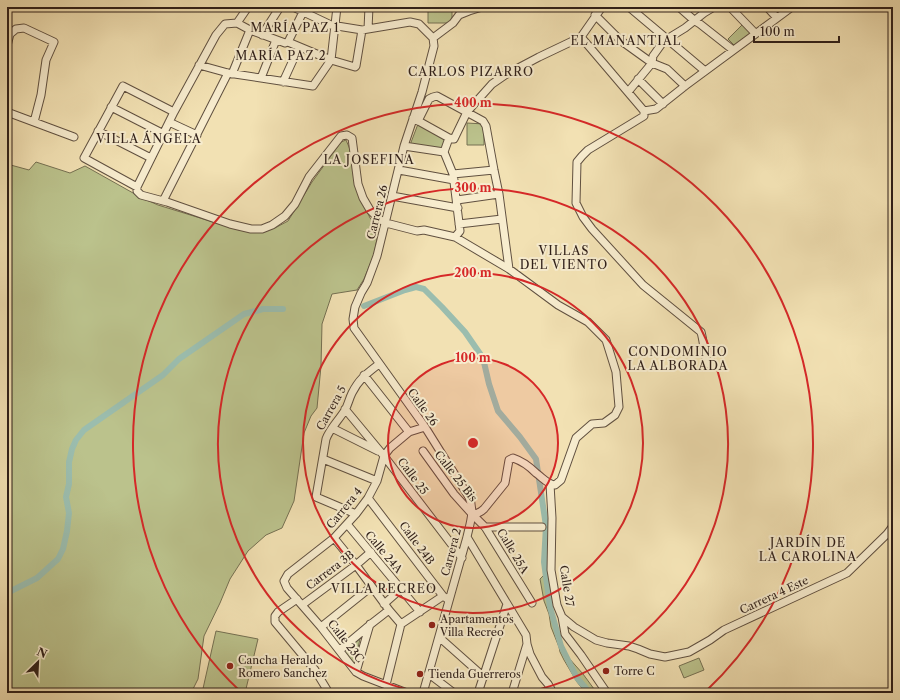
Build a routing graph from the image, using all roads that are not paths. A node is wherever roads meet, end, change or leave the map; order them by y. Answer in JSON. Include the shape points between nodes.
{"nodes":[{"id":1,"x":248,"y":7,"type":"edge"},
{"id":2,"x":280,"y":7,"type":"edge"},
{"id":3,"x":293,"y":7,"type":"edge"},
{"id":4,"x":337,"y":7,"type":"edge"},
{"id":5,"x":369,"y":7,"type":"edge"},
{"id":6,"x":482,"y":7,"type":"edge"},
{"id":7,"x":602,"y":7,"type":"edge"},
{"id":8,"x":629,"y":7,"type":"edge"},
{"id":9,"x":679,"y":7,"type":"edge"},
{"id":10,"x":714,"y":7,"type":"edge"},
{"id":11,"x":730,"y":7,"type":"edge"},
{"id":12,"x":767,"y":7,"type":"edge"},
{"id":13,"x":792,"y":7,"type":"edge"},
{"id":14,"x":304,"y":9,"type":"edge"},
{"id":15,"x":595,"y":15,"type":"junction"},
{"id":16,"x":777,"y":18,"type":"junction"},
{"id":17,"x":695,"y":21,"type":"junction"},
{"id":18,"x":237,"y":23,"type":"junction"},
{"id":19,"x":336,"y":26,"type":"junction"},
{"id":20,"x":365,"y":29,"type":"junction"},
{"id":21,"x":250,"y":30,"type":"junction"},
{"id":22,"x":755,"y":33,"type":"junction"},
{"id":23,"x":262,"y":34,"type":"junction"},
{"id":24,"x":580,"y":37,"type":"junction"},
{"id":25,"x":433,"y":38,"type":"junction"},
{"id":26,"x":667,"y":39,"type":"junction"},
{"id":27,"x":276,"y":40,"type":"junction"},
{"id":28,"x":288,"y":42,"type":"junction"},
{"id":29,"x":7,"y":46,"type":"edge"},
{"id":30,"x":299,"y":46,"type":"junction"},
{"id":31,"x":733,"y":50,"type":"junction"},
{"id":32,"x":331,"y":60,"type":"junction"},
{"id":33,"x":652,"y":63,"type":"junction"},
{"id":34,"x":199,"y":65,"type":"junction"},
{"id":35,"x":705,"y":71,"type":"junction"},
{"id":36,"x":230,"y":74,"type":"junction"},
{"id":37,"x":261,"y":78,"type":"junction"},
{"id":38,"x":638,"y":80,"type":"junction"},
{"id":39,"x":283,"y":82,"type":"junction"},
{"id":40,"x":685,"y":86,"type":"junction"},
{"id":41,"x":628,"y":92,"type":"junction"},
{"id":42,"x":663,"y":104,"type":"junction"},
{"id":43,"x":111,"y":107,"type":"junction"},
{"id":44,"x":644,"y":111,"type":"junction"},
{"id":45,"x":7,"y":112,"type":"edge"},
{"id":46,"x":174,"y":112,"type":"junction"},
{"id":47,"x":467,"y":112,"type":"junction"},
{"id":48,"x":416,"y":120,"type":"junction"},
{"id":49,"x":34,"y":122,"type":"junction"},
{"id":50,"x":170,"y":122,"type":"junction"},
{"id":51,"x":98,"y":131,"type":"junction"},
{"id":52,"x":164,"y":134,"type":"junction"},
{"id":53,"x":197,"y":135,"type":"junction"},
{"id":54,"x":74,"y":138,"type":"dead end"},
{"id":55,"x":452,"y":139,"type":"junction"},
{"id":56,"x":404,"y":146,"type":"junction"},
{"id":57,"x":444,"y":152,"type":"junction"},
{"id":58,"x":151,"y":158,"type":"junction"},
{"id":59,"x":399,"y":170,"type":"junction"},
{"id":60,"x":494,"y":170,"type":"junction"},
{"id":61,"x":453,"y":177,"type":"junction"},
{"id":62,"x":137,"y":187,"type":"junction"},
{"id":63,"x":499,"y":194,"type":"junction"},
{"id":64,"x":392,"y":196,"type":"junction"},
{"id":65,"x":457,"y":200,"type":"junction"},
{"id":66,"x":163,"y":201,"type":"junction"},
{"id":67,"x":458,"y":208,"type":"junction"},
{"id":68,"x":502,"y":219,"type":"junction"},
{"id":69,"x":386,"y":223,"type":"junction"},
{"id":70,"x":459,"y":224,"type":"junction"},
{"id":71,"x":455,"y":237,"type":"junction"},
{"id":72,"x":509,"y":269,"type":"junction"},
{"id":73,"x":353,"y":319,"type":"joint"},
{"id":74,"x":379,"y":364,"type":"junction"},
{"id":75,"x":708,"y":364,"type":"dead end"},
{"id":76,"x":364,"y":376,"type":"junction"},
{"id":77,"x":346,"y":409,"type":"junction"},
{"id":78,"x":425,"y":427,"type":"junction"},
{"id":79,"x":332,"y":428,"type":"junction"},
{"id":80,"x":409,"y":432,"type":"junction"},
{"id":81,"x":423,"y":451,"type":"dead end"},
{"id":82,"x":382,"y":454,"type":"junction"},
{"id":83,"x":323,"y":459,"type":"junction"},
{"id":84,"x":376,"y":481,"type":"junction"},
{"id":85,"x":548,"y":483,"type":"junction"},
{"id":86,"x":368,"y":498,"type":"junction"},
{"id":87,"x":472,"y":512,"type":"junction"},
{"id":88,"x":356,"y":514,"type":"junction"},
{"id":89,"x":346,"y":524,"type":"junction"},
{"id":90,"x":893,"y":526,"type":"edge"},
{"id":91,"x":486,"y":527,"type":"junction"},
{"id":92,"x":542,"y":527,"type":"dead end"},
{"id":93,"x":467,"y":537,"type":"junction"},
{"id":94,"x":334,"y":538,"type":"junction"},
{"id":95,"x":371,"y":552,"type":"junction"},
{"id":96,"x":462,"y":558,"type":"junction"},
{"id":97,"x":356,"y":565,"type":"junction"},
{"id":98,"x":284,"y":581,"type":"joint"},
{"id":99,"x":371,"y":586,"type":"junction"},
{"id":100,"x":401,"y":590,"type":"junction"},
{"id":101,"x":446,"y":598,"type":"junction"},
{"id":102,"x":297,"y":599,"type":"junction"},
{"id":103,"x":532,"y":603,"type":"dead end"},
{"id":104,"x":384,"y":604,"type":"junction"},
{"id":105,"x":507,"y":604,"type":"junction"},
{"id":106,"x":302,"y":605,"type":"junction"},
{"id":107,"x":389,"y":610,"type":"junction"},
{"id":108,"x":420,"y":612,"type":"junction"},
{"id":109,"x":562,"y":617,"type":"junction"},
{"id":110,"x":370,"y":624,"type":"junction"},
{"id":111,"x":401,"y":624,"type":"junction"},
{"id":112,"x":322,"y":628,"type":"junction"},
{"id":113,"x":439,"y":637,"type":"junction"},
{"id":114,"x":527,"y":644,"type":"junction"},
{"id":115,"x":340,"y":650,"type":"junction"},
{"id":116,"x":650,"y":654,"type":"joint"},
{"id":117,"x":356,"y":672,"type":"junction"},
{"id":118,"x":429,"y":674,"type":"junction"},
{"id":119,"x":484,"y":677,"type":"junction"},
{"id":120,"x":386,"y":685,"type":"junction"},
{"id":121,"x":514,"y":691,"type":"edge"},
{"id":122,"x":329,"y":693,"type":"edge"},
{"id":123,"x":407,"y":693,"type":"edge"},
{"id":124,"x":423,"y":693,"type":"edge"},
{"id":125,"x":454,"y":693,"type":"edge"},
{"id":126,"x":478,"y":693,"type":"edge"},
{"id":127,"x":553,"y":693,"type":"edge"},
{"id":128,"x":607,"y":693,"type":"edge"}],
"edges":[{"from":1,"to":18,"type":"street"},
{"from":2,"to":23,"type":"street"},
{"from":3,"to":14,"type":"street"},
{"from":4,"to":19,"type":"street"},
{"from":5,"to":20,"type":"street"},
{"from":6,"to":25,"type":"street","via":[[459,15],[453,23]]},
{"from":7,"to":15,"type":"street"},
{"from":8,"to":26,"type":"street"},
{"from":9,"to":17,"type":"street"},
{"from":10,"to":17,"type":"street"},
{"from":11,"to":22,"type":"street"},
{"from":12,"to":16,"type":"street"},
{"from":13,"to":16,"type":"street"},
{"from":14,"to":19,"type":"street"},
{"from":14,"to":28,"type":"street"},
{"from":15,"to":24,"type":"street"},
{"from":15,"to":33,"type":"street","via":[[620,40]]},
{"from":16,"to":22,"type":"street"},
{"from":17,"to":26,"type":"street"},
{"from":17,"to":31,"type":"street"},
{"from":18,"to":21,"type":"street"},
{"from":18,"to":34,"type":"street","via":[[225,24]]},
{"from":19,"to":20,"type":"street"},
{"from":19,"to":32,"type":"street"},
{"from":20,"to":25,"type":"street","via":[[410,22],[419,24]]},
{"from":20,"to":32,"type":"street","via":[[355,67]]},
{"from":21,"to":23,"type":"street"},
{"from":21,"to":36,"type":"street"},
{"from":22,"to":31,"type":"street"},
{"from":23,"to":27,"type":"street"},
{"from":24,"to":41,"type":"street"},
{"from":24,"to":47,"type":"street","via":[[505,75],[492,84]]},
{"from":25,"to":48,"type":"street","name":"Carrera 26","via":[[434,46]]},
{"from":26,"to":33,"type":"street","via":[[653,56]]},
{"from":26,"to":35,"type":"street"},
{"from":27,"to":28,"type":"street","via":[[285,44]]},
{"from":27,"to":37,"type":"street"},
{"from":28,"to":30,"type":"street"},
{"from":29,"to":49,"type":"street","via":[[10,34],[16,29],[24,28],[54,42],[46,60]]},
{"from":30,"to":32,"type":"street"},
{"from":30,"to":39,"type":"street"},
{"from":31,"to":35,"type":"street"},
{"from":32,"to":39,"type":"street","via":[[313,86]]},
{"from":33,"to":38,"type":"street"},
{"from":33,"to":40,"type":"street","via":[[667,69]]},
{"from":34,"to":36,"type":"street"},
{"from":34,"to":46,"type":"street"},
{"from":35,"to":40,"type":"street"},
{"from":36,"to":37,"type":"street"},
{"from":36,"to":53,"type":"street"},
{"from":37,"to":39,"type":"street"},
{"from":38,"to":41,"type":"street"},
{"from":38,"to":42,"type":"street"},
{"from":40,"to":42,"type":"street"},
{"from":41,"to":44,"type":"street"},
{"from":42,"to":44,"type":"street","via":[[656,109]]},
{"from":43,"to":46,"type":"street","via":[[123,86]]},
{"from":43,"to":51,"type":"street"},
{"from":43,"to":52,"type":"street"},
{"from":44,"to":75,"type":"street","via":[[644,116],[588,150],[577,162],[576,203],[592,229],[642,285],[701,332],[704,356]]},
{"from":45,"to":49,"type":"street"},
{"from":46,"to":50,"type":"street"},
{"from":47,"to":48,"type":"street","via":[[437,96],[429,99]]},
{"from":47,"to":55,"type":"street"},
{"from":47,"to":60,"type":"street","via":[[486,126]]},
{"from":48,"to":55,"type":"street"},
{"from":48,"to":56,"type":"street","name":"Carrera 26"},
{"from":49,"to":54,"type":"street"},
{"from":50,"to":52,"type":"street"},
{"from":50,"to":53,"type":"street"},
{"from":51,"to":58,"type":"street"},
{"from":51,"to":62,"type":"street","via":[[84,158]]},
{"from":52,"to":58,"type":"street"},
{"from":53,"to":66,"type":"street"},
{"from":55,"to":57,"type":"street"},
{"from":56,"to":57,"type":"street"},
{"from":56,"to":59,"type":"street","name":"Carrera 26"},
{"from":57,"to":61,"type":"street"},
{"from":58,"to":62,"type":"street"},
{"from":59,"to":61,"type":"street"},
{"from":59,"to":64,"type":"street","name":"Carrera 26"},
{"from":60,"to":61,"type":"street"},
{"from":60,"to":63,"type":"street"},
{"from":61,"to":65,"type":"street"},
{"from":62,"to":66,"type":"street","via":[[141,195]]},
{"from":63,"to":65,"type":"street"},
{"from":63,"to":68,"type":"street"},
{"from":64,"to":67,"type":"street"},
{"from":64,"to":69,"type":"street","name":"Carrera 26"},
{"from":65,"to":67,"type":"street"},
{"from":66,"to":69,"type":"street","via":[[230,224],[262,229],[285,216],[295,204],[309,177],[341,136],[347,135],[352,138],[358,184],[363,198],[370,210]]},
{"from":67,"to":70,"type":"street"},
{"from":68,"to":70,"type":"street"},
{"from":68,"to":72,"type":"street"},
{"from":69,"to":71,"type":"street"},
{"from":69,"to":73,"type":"street","name":"Carrera 26","via":[[377,256],[355,307]]},
{"from":70,"to":71,"type":"street","via":[[460,231]]},
{"from":71,"to":72,"type":"street"},
{"from":72,"to":85,"type":"street","via":[[558,305],[588,322],[606,340],[616,372],[619,407],[615,415],[604,423],[592,424],[576,438],[561,480],[556,485]]},
{"from":73,"to":74,"type":"street","name":"Calle 26","via":[[354,328]]},
{"from":74,"to":76,"type":"street","name":"Carrera 5"},
{"from":74,"to":78,"type":"street","name":"Calle 26"},
{"from":76,"to":77,"type":"street","name":"Carrera 5","via":[[351,394]]},
{"from":76,"to":80,"type":"street"},
{"from":77,"to":79,"type":"street","name":"Carrera 5"},
{"from":77,"to":82,"type":"street","name":"Calle 25"},
{"from":78,"to":80,"type":"street","name":"Carrera 4"},
{"from":78,"to":87,"type":"street","name":"Calle 26","via":[[469,497]]},
{"from":79,"to":82,"type":"street"},
{"from":79,"to":83,"type":"street","name":"Carrera 5","via":[[326,439]]},
{"from":80,"to":82,"type":"street","name":"Carrera 4"},
{"from":81,"to":87,"type":"street","name":"Calle 25 Bis","via":[[454,494]]},
{"from":82,"to":84,"type":"street","name":"Carrera 4"},
{"from":82,"to":96,"type":"street","name":"Calle 25"},
{"from":83,"to":84,"type":"street"},
{"from":83,"to":88,"type":"street","name":"Carrera 5","via":[[316,497]]},
{"from":84,"to":86,"type":"street","name":"Carrera 4"},
{"from":85,"to":87,"type":"street","via":[[535,471],[513,458],[509,460],[506,483],[480,513]]},
{"from":85,"to":109,"type":"street","name":"Calle 27","via":[[552,524],[551,570],[557,605]]},
{"from":86,"to":88,"type":"street","name":"Carrera 4"},
{"from":86,"to":101,"type":"street","name":"Calle 24B"},
{"from":87,"to":91,"type":"street","name":"Calle 25A"},
{"from":87,"to":93,"type":"street","name":"Carrera 2"},
{"from":88,"to":89,"type":"street","name":"Carrera 4"},
{"from":89,"to":94,"type":"street","name":"Carrera 4"},
{"from":89,"to":95,"type":"street","name":"Calle 24A"},
{"from":90,"to":116,"type":"street","name":"Carrera 4 Este","via":[[847,573],[724,630],[689,652],[665,657]]},
{"from":91,"to":92,"type":"street"},
{"from":91,"to":103,"type":"street","name":"Calle 25A"},
{"from":93,"to":96,"type":"street","name":"Carrera 2"},
{"from":93,"to":105,"type":"street"},
{"from":94,"to":97,"type":"street"},
{"from":94,"to":98,"type":"street","name":"Carrera 4","via":[[288,574]]},
{"from":95,"to":97,"type":"street","name":"Carrera 3B"},
{"from":95,"to":100,"type":"street","name":"Calle 24A"},
{"from":96,"to":101,"type":"street","name":"Carrera 2"},
{"from":97,"to":99,"type":"street"},
{"from":97,"to":106,"type":"street","name":"Carrera 3B"},
{"from":98,"to":102,"type":"street","name":"Calle 23C"},
{"from":99,"to":104,"type":"street"},
{"from":99,"to":112,"type":"street"},
{"from":100,"to":104,"type":"street"},
{"from":100,"to":108,"type":"street","name":"Calle 24A"},
{"from":101,"to":108,"type":"street"},
{"from":101,"to":113,"type":"street","name":"Carrera 2"},
{"from":102,"to":106,"type":"street","name":"Calle 23C"},
{"from":102,"to":122,"type":"street","via":[[278,612],[275,622],[315,670]]},
{"from":104,"to":107,"type":"street"},
{"from":105,"to":114,"type":"street","via":[[526,635]]},
{"from":105,"to":119,"type":"street"},
{"from":106,"to":112,"type":"street","name":"Calle 23C"},
{"from":107,"to":110,"type":"street"},
{"from":107,"to":111,"type":"street"},
{"from":108,"to":111,"type":"street"},
{"from":109,"to":116,"type":"street","name":"Calle 27","via":[[596,640],[629,646]]},
{"from":109,"to":128,"type":"street","via":[[565,634]]},
{"from":110,"to":115,"type":"street"},
{"from":110,"to":117,"type":"street"},
{"from":111,"to":120,"type":"street"},
{"from":112,"to":115,"type":"street","name":"Calle 23C"},
{"from":113,"to":118,"type":"street","name":"Carrera 2"},
{"from":113,"to":119,"type":"street"},
{"from":114,"to":121,"type":"street"},
{"from":114,"to":127,"type":"street","via":[[542,677]]},
{"from":115,"to":117,"type":"street","name":"Calle 23C"},
{"from":117,"to":120,"type":"street","name":"Calle 23C"},
{"from":118,"to":124,"type":"street","name":"Carrera 2"},
{"from":118,"to":125,"type":"street"},
{"from":119,"to":126,"type":"street"},
{"from":120,"to":123,"type":"street","name":"Calle 23C"}]}
